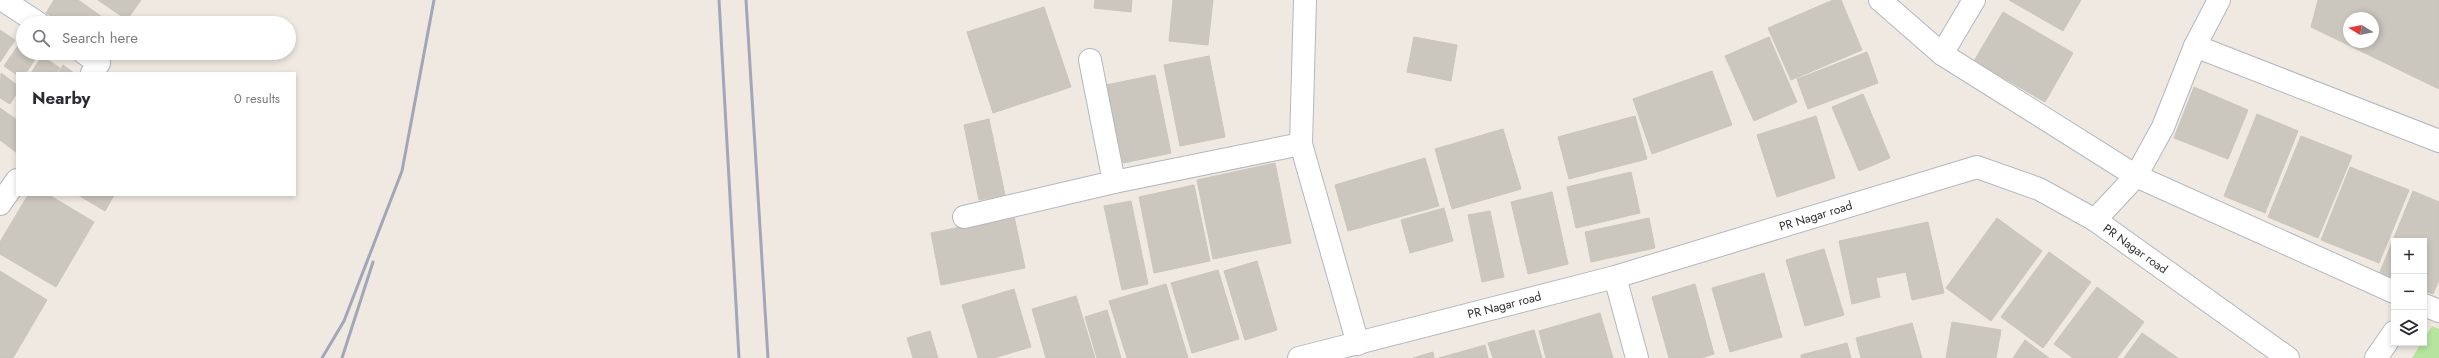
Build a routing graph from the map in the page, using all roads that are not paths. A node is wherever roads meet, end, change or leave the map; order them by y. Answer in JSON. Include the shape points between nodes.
{"nodes":[{"id":1,"x":3,"y":0,"type":"edge"},
{"id":2,"x":1305,"y":0,"type":"edge"},
{"id":3,"x":1880,"y":0,"type":"edge"},
{"id":4,"x":1974,"y":0,"type":"edge"},
{"id":5,"x":2219,"y":0,"type":"edge"},
{"id":6,"x":27,"y":16,"type":"edge"},
{"id":7,"x":2195,"y":46,"type":"junction"},
{"id":8,"x":1942,"y":54,"type":"junction"},
{"id":9,"x":94,"y":60,"type":"edge"},
{"id":10,"x":1090,"y":60,"type":"dead end"},
{"id":11,"x":93,"y":72,"type":"edge"},
{"id":12,"x":2439,"y":141,"type":"edge"},
{"id":13,"x":1301,"y":144,"type":"junction"},
{"id":14,"x":2136,"y":176,"type":"junction"},
{"id":15,"x":16,"y":181,"type":"edge"},
{"id":16,"x":1114,"y":182,"type":"junction"},
{"id":17,"x":0,"y":204,"type":"edge"},
{"id":18,"x":964,"y":217,"type":"dead end"},
{"id":19,"x":2094,"y":220,"type":"junction"},
{"id":20,"x":1615,"y":277,"type":"junction"},
{"id":21,"x":2391,"y":291,"type":"edge"},
{"id":22,"x":2427,"y":306,"type":"edge"},
{"id":23,"x":2439,"y":311,"type":"edge"},
{"id":24,"x":2391,"y":336,"type":"edge"},
{"id":25,"x":1358,"y":344,"type":"junction"},
{"id":26,"x":1300,"y":358,"type":"edge"},
{"id":27,"x":1637,"y":358,"type":"edge"},
{"id":28,"x":2288,"y":358,"type":"edge"},
{"id":29,"x":2376,"y":358,"type":"edge"}],
"edges":[{"from":1,"to":6,"type":"street"},
{"from":2,"to":13,"type":"street"},
{"from":3,"to":8,"type":"street"},
{"from":4,"to":8,"type":"street"},
{"from":5,"to":7,"type":"street"},
{"from":7,"to":12,"type":"street"},
{"from":7,"to":14,"type":"street","via":[[2163,126]]},
{"from":8,"to":14,"type":"street"},
{"from":9,"to":11,"type":"street","via":[[99,63]]},
{"from":10,"to":16,"type":"street"},
{"from":13,"to":16,"type":"street"},
{"from":13,"to":25,"type":"street"},
{"from":14,"to":19,"type":"street"},
{"from":14,"to":21,"type":"street"},
{"from":15,"to":17,"type":"street"},
{"from":16,"to":18,"type":"street"},
{"from":19,"to":20,"type":"street","name":"PR Nagar road","via":[[2039,189],[1977,167]]},
{"from":19,"to":28,"type":"street","name":"PR Nagar road"},
{"from":20,"to":25,"type":"street","name":"PR Nagar road"},
{"from":20,"to":27,"type":"street"},
{"from":22,"to":23,"type":"street"},
{"from":24,"to":29,"type":"street"},
{"from":25,"to":26,"type":"street","name":"PR Nagar road"}]}
